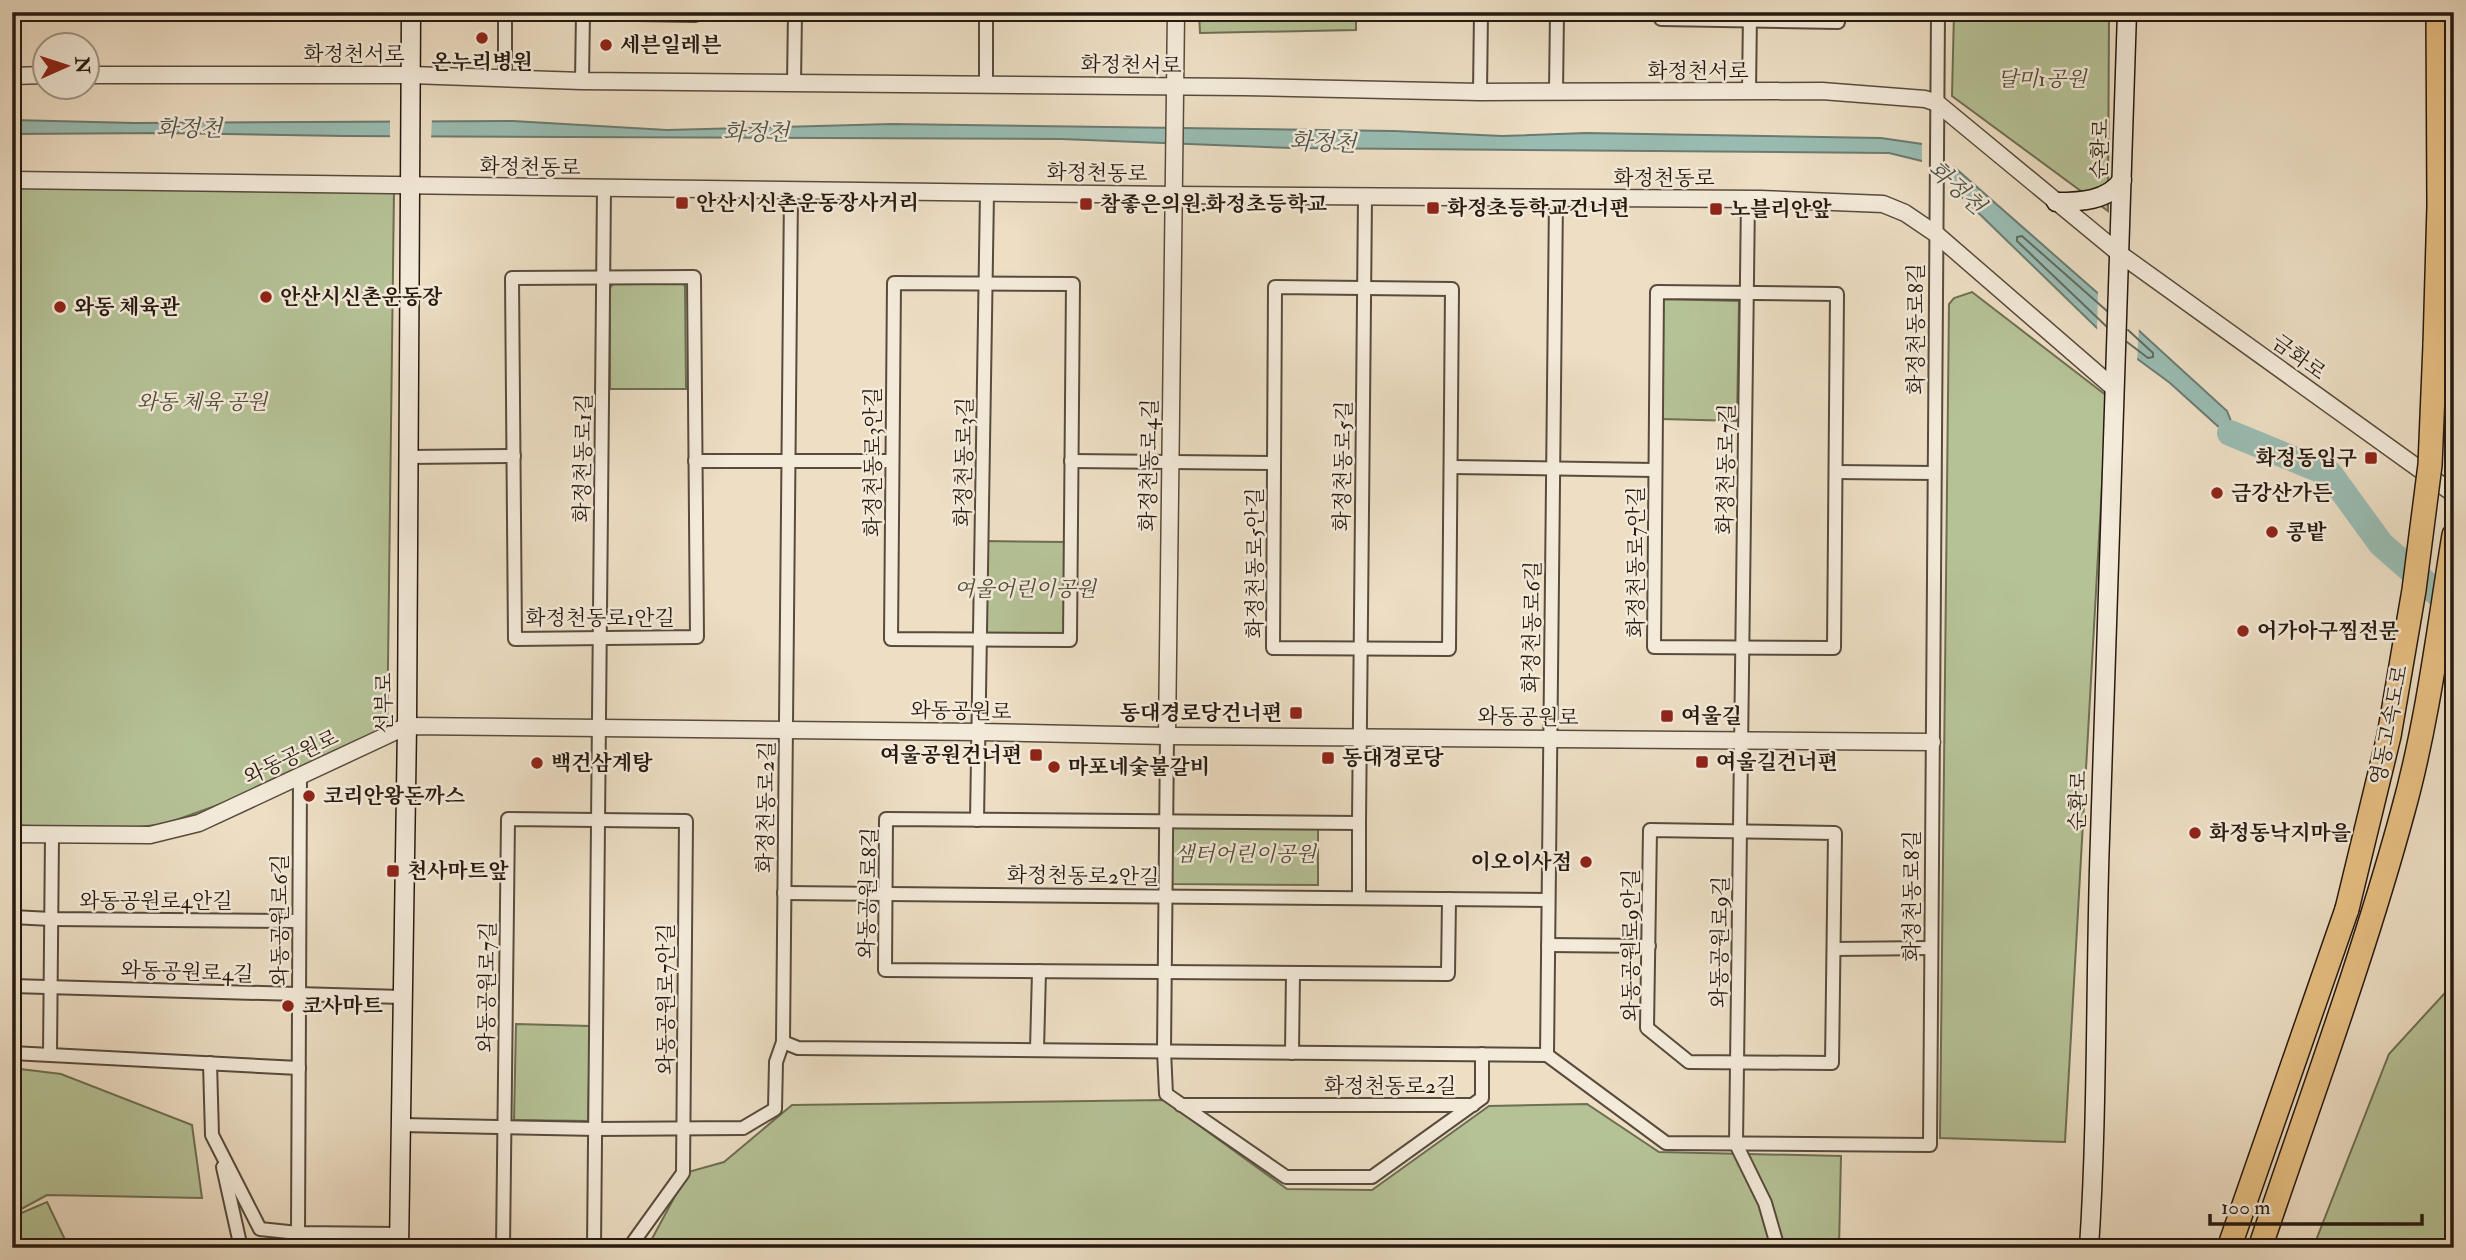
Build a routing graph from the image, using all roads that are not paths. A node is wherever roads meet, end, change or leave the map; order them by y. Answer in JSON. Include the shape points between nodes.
{"nodes":[{"id":1,"x":411,"y":12,"type":"edge"},
{"id":2,"x":505,"y":12,"type":"edge"},
{"id":3,"x":695,"y":12,"type":"edge"},
{"id":4,"x":795,"y":12,"type":"edge"},
{"id":5,"x":986,"y":12,"type":"edge"},
{"id":6,"x":1176,"y":12,"type":"edge"},
{"id":7,"x":1481,"y":12,"type":"edge"},
{"id":8,"x":1557,"y":12,"type":"edge"},
{"id":9,"x":1661,"y":12,"type":"edge"},
{"id":10,"x":1839,"y":12,"type":"edge"},
{"id":11,"x":1938,"y":12,"type":"edge"},
{"id":12,"x":2127,"y":12,"type":"edge"},
{"id":13,"x":2438,"y":12,"type":"edge"},
{"id":14,"x":583,"y":13,"type":"edge"},
{"id":15,"x":1750,"y":16,"type":"edge"},
{"id":16,"x":32,"y":75,"type":"edge"},
{"id":17,"x":102,"y":75,"type":"edge"},
{"id":18,"x":411,"y":75,"type":"junction"},
{"id":19,"x":12,"y":76,"type":"edge"},
{"id":20,"x":505,"y":77,"type":"junction"},
{"id":21,"x":582,"y":81,"type":"junction"},
{"id":22,"x":794,"y":84,"type":"junction"},
{"id":23,"x":986,"y":86,"type":"junction"},
{"id":24,"x":1174,"y":86,"type":"junction"},
{"id":25,"x":1480,"y":92,"type":"junction"},
{"id":26,"x":1556,"y":92,"type":"junction"},
{"id":27,"x":1749,"y":92,"type":"junction"},
{"id":28,"x":1937,"y":103,"type":"junction"},
{"id":29,"x":12,"y":180,"type":"edge"},
{"id":30,"x":2122,"y":180,"type":"junction"},
{"id":31,"x":409,"y":186,"type":"junction"},
{"id":32,"x":604,"y":188,"type":"junction"},
{"id":33,"x":791,"y":191,"type":"junction"},
{"id":34,"x":987,"y":192,"type":"junction"},
{"id":35,"x":1173,"y":195,"type":"junction"},
{"id":36,"x":1365,"y":197,"type":"junction"},
{"id":37,"x":1556,"y":199,"type":"junction"},
{"id":38,"x":1748,"y":199,"type":"junction"},
{"id":39,"x":2056,"y":202,"type":"junction"},
{"id":40,"x":1936,"y":234,"type":"junction"},
{"id":41,"x":2120,"y":254,"type":"junction"},
{"id":42,"x":604,"y":278,"type":"junction"},
{"id":43,"x":985,"y":284,"type":"junction"},
{"id":44,"x":1364,"y":288,"type":"junction"},
{"id":45,"x":1747,"y":293,"type":"junction"},
{"id":46,"x":2115,"y":389,"type":"junction"},
{"id":47,"x":514,"y":456,"type":"junction"},
{"id":48,"x":407,"y":457,"type":"junction"},
{"id":49,"x":788,"y":459,"type":"junction"},
{"id":50,"x":695,"y":461,"type":"junction"},
{"id":51,"x":892,"y":461,"type":"junction"},
{"id":52,"x":1071,"y":461,"type":"junction"},
{"id":53,"x":1170,"y":462,"type":"junction"},
{"id":54,"x":1273,"y":463,"type":"junction"},
{"id":55,"x":1451,"y":467,"type":"junction"},
{"id":56,"x":1553,"y":469,"type":"junction"},
{"id":57,"x":1656,"y":470,"type":"junction"},
{"id":58,"x":1836,"y":472,"type":"junction"},
{"id":59,"x":1934,"y":472,"type":"junction"},
{"id":60,"x":2454,"y":494,"type":"edge"},
{"id":61,"x":2454,"y":535,"type":"edge"},
{"id":62,"x":600,"y":638,"type":"junction"},
{"id":63,"x":980,"y":639,"type":"junction"},
{"id":64,"x":1743,"y":648,"type":"junction"},
{"id":65,"x":1361,"y":649,"type":"junction"},
{"id":66,"x":407,"y":726,"type":"junction"},
{"id":67,"x":600,"y":729,"type":"junction"},
{"id":68,"x":786,"y":730,"type":"junction"},
{"id":69,"x":979,"y":732,"type":"junction"},
{"id":70,"x":1167,"y":736,"type":"junction"},
{"id":71,"x":1360,"y":736,"type":"junction"},
{"id":72,"x":1550,"y":738,"type":"junction"},
{"id":73,"x":1742,"y":740,"type":"junction"},
{"id":74,"x":1933,"y":742,"type":"junction"},
{"id":75,"x":300,"y":776,"type":"junction"},
{"id":76,"x":599,"y":820,"type":"junction"},
{"id":77,"x":977,"y":820,"type":"junction"},
{"id":78,"x":1166,"y":821,"type":"junction"},
{"id":79,"x":1359,"y":823,"type":"junction"},
{"id":80,"x":1741,"y":831,"type":"junction"},
{"id":81,"x":12,"y":834,"type":"edge"},
{"id":82,"x":52,"y":835,"type":"junction"},
{"id":83,"x":784,"y":893,"type":"junction"},
{"id":84,"x":886,"y":894,"type":"junction"},
{"id":85,"x":1166,"y":896,"type":"junction"},
{"id":86,"x":1359,"y":898,"type":"junction"},
{"id":87,"x":1449,"y":899,"type":"junction"},
{"id":88,"x":1548,"y":900,"type":"junction"},
{"id":89,"x":12,"y":917,"type":"edge"},
{"id":90,"x":51,"y":919,"type":"junction"},
{"id":91,"x":299,"y":920,"type":"junction"},
{"id":92,"x":1548,"y":946,"type":"junction"},
{"id":93,"x":1648,"y":946,"type":"junction"},
{"id":94,"x":1931,"y":948,"type":"junction"},
{"id":95,"x":1834,"y":949,"type":"junction"},
{"id":96,"x":1039,"y":971,"type":"junction"},
{"id":97,"x":1165,"y":972,"type":"junction"},
{"id":98,"x":1293,"y":972,"type":"junction"},
{"id":99,"x":12,"y":986,"type":"edge"},
{"id":100,"x":50,"y":988,"type":"junction"},
{"id":101,"x":299,"y":995,"type":"junction"},
{"id":102,"x":402,"y":997,"type":"junction"},
{"id":103,"x":783,"y":1042,"type":"junction"},
{"id":104,"x":1037,"y":1050,"type":"junction"},
{"id":105,"x":1164,"y":1051,"type":"junction"},
{"id":106,"x":12,"y":1053,"type":"edge"},
{"id":107,"x":1292,"y":1053,"type":"junction"},
{"id":108,"x":50,"y":1055,"type":"junction"},
{"id":109,"x":1482,"y":1055,"type":"junction"},
{"id":110,"x":1547,"y":1055,"type":"junction"},
{"id":111,"x":1738,"y":1062,"type":"junction"},
{"id":112,"x":210,"y":1063,"type":"junction"},
{"id":113,"x":299,"y":1068,"type":"junction"},
{"id":114,"x":1181,"y":1105,"type":"junction"},
{"id":115,"x":1473,"y":1105,"type":"junction"},
{"id":116,"x":402,"y":1125,"type":"junction"},
{"id":117,"x":504,"y":1126,"type":"junction"},
{"id":118,"x":596,"y":1129,"type":"junction"},
{"id":119,"x":684,"y":1129,"type":"junction"},
{"id":120,"x":1737,"y":1144,"type":"junction"},
{"id":121,"x":219,"y":1149,"type":"junction"},
{"id":122,"x":298,"y":1233,"type":"junction"},
{"id":123,"x":399,"y":1241,"type":"edge"},
{"id":124,"x":241,"y":1248,"type":"edge"},
{"id":125,"x":503,"y":1248,"type":"edge"},
{"id":126,"x":594,"y":1248,"type":"edge"},
{"id":127,"x":629,"y":1248,"type":"edge"},
{"id":128,"x":1778,"y":1248,"type":"edge"},
{"id":129,"x":2089,"y":1248,"type":"edge"},
{"id":130,"x":2229,"y":1248,"type":"edge"},
{"id":131,"x":2260,"y":1248,"type":"edge"}],
"edges":[{"from":1,"to":18,"type":"main road"},
{"from":2,"to":20,"type":"street"},
{"from":3,"to":14,"type":"street"},
{"from":4,"to":22,"type":"street"},
{"from":5,"to":23,"type":"street"},
{"from":6,"to":24,"type":"street","name":"화정천동로4길"},
{"from":7,"to":25,"type":"street"},
{"from":8,"to":26,"type":"street"},
{"from":9,"to":15,"type":"street","via":[[1661,19]]},
{"from":10,"to":15,"type":"street","via":[[1838,22]]},
{"from":11,"to":28,"type":"street","name":"화정천동로8길"},
{"from":12,"to":30,"type":"main road","name":"순환로"},
{"from":13,"to":130,"type":"highway","name":"영동고속도로","bridge":true,"via":[[2435,345],[2430,465],[2414,590],[2389,736],[2347,909]]},
{"from":14,"to":21,"type":"street"},
{"from":15,"to":27,"type":"street"},
{"from":16,"to":19,"type":"street"},
{"from":17,"to":18,"type":"street","name":"화정천서로"},
{"from":18,"to":20,"type":"street","name":"화정천서로"},
{"from":18,"to":31,"type":"main road","name":"선부로"},
{"from":20,"to":21,"type":"street","name":"화정천서로"},
{"from":21,"to":22,"type":"street","name":"화정천서로"},
{"from":22,"to":23,"type":"street","name":"화정천서로"},
{"from":23,"to":24,"type":"street","name":"화정천서로"},
{"from":24,"to":25,"type":"street","name":"화정천서로"},
{"from":24,"to":35,"type":"street","name":"화정천동로4길"},
{"from":25,"to":26,"type":"street","name":"화정천서로"},
{"from":26,"to":27,"type":"street","name":"화정천서로"},
{"from":27,"to":28,"type":"street","name":"화정천서로","via":[[1902,95]]},
{"from":28,"to":39,"type":"street","name":"화정천서로"},
{"from":28,"to":40,"type":"street","name":"화정천동로8길"},
{"from":29,"to":31,"type":"street","name":"화정천동로"},
{"from":30,"to":39,"type":"main road","via":[[2112,191],[2087,200]]},
{"from":30,"to":41,"type":"main road","name":"순환로"},
{"from":31,"to":32,"type":"street","name":"화정천동로"},
{"from":31,"to":48,"type":"main road","name":"선부로"},
{"from":32,"to":33,"type":"street","name":"화정천동로"},
{"from":32,"to":42,"type":"street","name":"화정천동로1길"},
{"from":33,"to":34,"type":"street","name":"화정천동로"},
{"from":33,"to":49,"type":"street","name":"화정천동로2길"},
{"from":34,"to":35,"type":"street","name":"화정천동로"},
{"from":34,"to":43,"type":"street","name":"화정천동로3길"},
{"from":35,"to":36,"type":"street","name":"화정천동로"},
{"from":35,"to":53,"type":"street","name":"화정천동로4길"},
{"from":36,"to":37,"type":"street","name":"화정천동로"},
{"from":36,"to":44,"type":"street","name":"화정천동로5길"},
{"from":37,"to":38,"type":"street","name":"화정천동로"},
{"from":37,"to":56,"type":"street","name":"화정천동로6길"},
{"from":38,"to":40,"type":"street","name":"화정천동로","via":[[1883,204]]},
{"from":38,"to":45,"type":"street","name":"화정천동로7길"},
{"from":39,"to":41,"type":"street","name":"화정천서로"},
{"from":40,"to":46,"type":"street","name":"화정천동로"},
{"from":40,"to":59,"type":"street","name":"화정천동로8길"},
{"from":41,"to":46,"type":"main road","name":"순환로"},
{"from":41,"to":60,"type":"street","name":"금화로"},
{"from":42,"to":47,"type":"street","name":"화정천동로1안길","via":[[512,278]]},
{"from":42,"to":50,"type":"street","name":"화정천동로1안길","via":[[694,277]]},
{"from":42,"to":62,"type":"street","name":"화정천동로1길"},
{"from":43,"to":51,"type":"street","name":"화정천동로3안길","via":[[894,283]]},
{"from":43,"to":52,"type":"street","name":"화정천동로3안길","via":[[1073,284]]},
{"from":43,"to":63,"type":"street","name":"화정천동로3길"},
{"from":44,"to":54,"type":"street","name":"화정천동로5안길","via":[[1275,288]]},
{"from":44,"to":55,"type":"street","name":"화정천동로5안길","via":[[1451,289]]},
{"from":44,"to":65,"type":"street","name":"화정천동로5길"},
{"from":45,"to":57,"type":"street","name":"화정천동로7안길","via":[[1657,292]]},
{"from":45,"to":58,"type":"street","name":"화정천동로7안길","via":[[1837,294]]},
{"from":45,"to":64,"type":"street","name":"화정천동로7길"},
{"from":46,"to":129,"type":"main road","name":"순환로"},
{"from":47,"to":48,"type":"street"},
{"from":47,"to":62,"type":"street","name":"화정천동로1안길","via":[[515,639]]},
{"from":48,"to":66,"type":"main road","name":"선부로"},
{"from":49,"to":50,"type":"street"},
{"from":49,"to":51,"type":"street"},
{"from":49,"to":68,"type":"street","name":"화정천동로2길"},
{"from":50,"to":62,"type":"street","name":"화정천동로1안길","via":[[696,638]]},
{"from":51,"to":63,"type":"street","name":"화정천동로3안길","via":[[891,639]]},
{"from":52,"to":53,"type":"street"},
{"from":52,"to":63,"type":"street","name":"화정천동로3안길","via":[[1070,640]]},
{"from":53,"to":54,"type":"street"},
{"from":53,"to":70,"type":"street","name":"화정천동로4길"},
{"from":54,"to":65,"type":"street","name":"화정천동로5안길","via":[[1273,648]]},
{"from":55,"to":56,"type":"street"},
{"from":55,"to":65,"type":"street","name":"화정천동로5안길","via":[[1450,649]]},
{"from":56,"to":57,"type":"street"},
{"from":56,"to":72,"type":"street","name":"화정천동로6길"},
{"from":57,"to":64,"type":"street","name":"화정천동로7안길","via":[[1654,647]]},
{"from":58,"to":59,"type":"street"},
{"from":58,"to":64,"type":"street","name":"화정천동로7안길","via":[[1834,648]]},
{"from":59,"to":74,"type":"street","name":"화정천동로8길"},
{"from":61,"to":131,"type":"highway","name":"영동고속도로","via":[[2404,808],[2370,925]]},
{"from":62,"to":67,"type":"street","name":"화정천동로1길"},
{"from":63,"to":69,"type":"street","name":"화정천동로3길"},
{"from":64,"to":73,"type":"street","name":"화정천동로7길"},
{"from":65,"to":71,"type":"street","name":"화정천동로5길"},
{"from":66,"to":67,"type":"street","name":"와동공원로"},
{"from":66,"to":75,"type":"street","name":"와동공원로"},
{"from":66,"to":102,"type":"main road","name":"선부로"},
{"from":67,"to":68,"type":"street","name":"와동공원로"},
{"from":67,"to":76,"type":"street"},
{"from":68,"to":69,"type":"street","name":"와동공원로"},
{"from":68,"to":83,"type":"street","name":"화정천동로2길"},
{"from":69,"to":70,"type":"street","name":"와동공원로"},
{"from":69,"to":77,"type":"street","name":"화정천동로3길"},
{"from":70,"to":71,"type":"street","name":"와동공원로"},
{"from":70,"to":78,"type":"street"},
{"from":71,"to":72,"type":"street","name":"와동공원로"},
{"from":71,"to":79,"type":"street"},
{"from":72,"to":73,"type":"street","name":"와동공원로"},
{"from":72,"to":88,"type":"street","name":"화정천동로6길"},
{"from":73,"to":74,"type":"street","name":"와동공원로"},
{"from":73,"to":80,"type":"street","name":"와동공원로9길"},
{"from":74,"to":94,"type":"street","name":"화정천동로8길"},
{"from":75,"to":82,"type":"street","name":"와동공원로","via":[[199,823],[150,835]]},
{"from":75,"to":91,"type":"street","name":"와동공원로6길"},
{"from":76,"to":117,"type":"street","name":"와동공원로7길","via":[[508,819]]},
{"from":76,"to":118,"type":"street"},
{"from":76,"to":119,"type":"street","name":"와동공원로7안길","via":[[686,821]]},
{"from":77,"to":78,"type":"street","name":"와동공원로8길"},
{"from":77,"to":84,"type":"street","name":"와동공원로8길","via":[[886,820]]},
{"from":78,"to":79,"type":"street","name":"와동공원로8길"},
{"from":78,"to":85,"type":"street"},
{"from":79,"to":86,"type":"street"},
{"from":80,"to":93,"type":"street","name":"와동공원로9안길","via":[[1650,830]]},
{"from":80,"to":95,"type":"street","name":"와동공원로9안길","via":[[1835,833]]},
{"from":80,"to":111,"type":"street","name":"와동공원로9길"},
{"from":81,"to":82,"type":"street","name":"와동공원로"},
{"from":82,"to":90,"type":"street"},
{"from":83,"to":84,"type":"street","name":"화정천동로2안길"},
{"from":83,"to":103,"type":"street","name":"화정천동로2길"},
{"from":84,"to":85,"type":"street","name":"화정천동로2안길"},
{"from":84,"to":96,"type":"street","name":"와동공원로8길","via":[[885,970]]},
{"from":85,"to":86,"type":"street","name":"화정천동로2안길"},
{"from":85,"to":97,"type":"street"},
{"from":86,"to":87,"type":"street","name":"화정천동로2안길"},
{"from":87,"to":88,"type":"street","name":"화정천동로2안길"},
{"from":87,"to":98,"type":"street","name":"와동공원로8길","via":[[1448,974]]},
{"from":88,"to":92,"type":"street","name":"화정천동로6길"},
{"from":89,"to":90,"type":"street","name":"와동공원로4안길"},
{"from":90,"to":91,"type":"street","name":"와동공원로4안길"},
{"from":90,"to":100,"type":"street"},
{"from":91,"to":101,"type":"street","name":"와동공원로6길"},
{"from":92,"to":93,"type":"street"},
{"from":92,"to":110,"type":"street","name":"화정천동로6길"},
{"from":93,"to":111,"type":"street","name":"와동공원로9안길","via":[[1647,1028],[1689,1062]]},
{"from":94,"to":95,"type":"street"},
{"from":94,"to":120,"type":"street","name":"화정천동로8길","via":[[1930,1145]]},
{"from":95,"to":111,"type":"street","name":"와동공원로9안길","via":[[1832,1063]]},
{"from":96,"to":97,"type":"street","name":"와동공원로8길"},
{"from":96,"to":104,"type":"street"},
{"from":97,"to":98,"type":"street","name":"와동공원로8길"},
{"from":97,"to":105,"type":"street"},
{"from":98,"to":107,"type":"street"},
{"from":99,"to":100,"type":"street","name":"와동공원로4길"},
{"from":100,"to":101,"type":"street","name":"와동공원로4길"},
{"from":100,"to":108,"type":"street"},
{"from":101,"to":102,"type":"street","name":"와동공원로4길"},
{"from":101,"to":113,"type":"street","name":"와동공원로6길"},
{"from":102,"to":116,"type":"main road","name":"선부로"},
{"from":103,"to":104,"type":"street","name":"화정천동로2길","via":[[798,1048]]},
{"from":103,"to":119,"type":"street","via":[[776,1062],[775,1109],[743,1128]]},
{"from":104,"to":105,"type":"street","name":"화정천동로2길"},
{"from":105,"to":107,"type":"street","name":"화정천동로2길"},
{"from":105,"to":114,"type":"street","name":"화정천동로2길","via":[[1166,1094]]},
{"from":106,"to":108,"type":"street"},
{"from":107,"to":109,"type":"street","name":"화정천동로2길"},
{"from":108,"to":112,"type":"street"},
{"from":109,"to":110,"type":"street","name":"화정천동로2길"},
{"from":109,"to":115,"type":"street","via":[[1482,1098]]},
{"from":110,"to":120,"type":"street","name":"화정천동로8길","via":[[1667,1143]]},
{"from":111,"to":120,"type":"street","name":"와동공원로9길"},
{"from":112,"to":113,"type":"street"},
{"from":112,"to":121,"type":"street","via":[[212,1135]]},
{"from":113,"to":122,"type":"street","name":"와동공원로6길"},
{"from":114,"to":115,"type":"street","name":"화정천동로2길"},
{"from":114,"to":115,"type":"street","name":"화정천동로2길","via":[[1286,1177],[1372,1177]]},
{"from":116,"to":117,"type":"street"},
{"from":116,"to":123,"type":"main road","name":"선부로"},
{"from":117,"to":118,"type":"street"},
{"from":117,"to":125,"type":"street","name":"와동공원로7길"},
{"from":118,"to":119,"type":"street"},
{"from":118,"to":126,"type":"street"},
{"from":119,"to":127,"type":"street","name":"와동공원로7안길","via":[[683,1173]]},
{"from":120,"to":128,"type":"street","via":[[1765,1203]]},
{"from":121,"to":122,"type":"street","via":[[260,1229]]},
{"from":121,"to":124,"type":"street"},
{"from":122,"to":123,"type":"street"}]}
